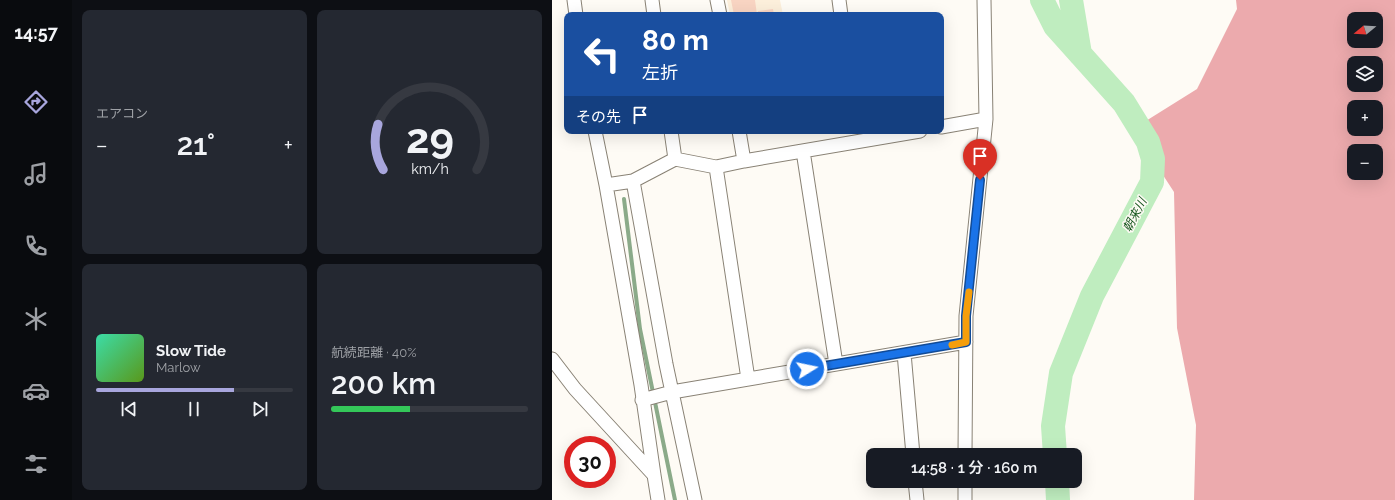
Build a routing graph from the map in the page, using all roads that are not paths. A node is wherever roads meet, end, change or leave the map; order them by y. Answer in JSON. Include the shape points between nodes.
{"nodes":[{"id":1,"x":574,"y":0,"type":"edge"},
{"id":2,"x":652,"y":0,"type":"edge"},
{"id":3,"x":717,"y":0,"type":"edge"},
{"id":4,"x":839,"y":0,"type":"edge"},
{"id":5,"x":984,"y":0,"type":"edge"},
{"id":6,"x":576,"y":12,"type":"edge"},
{"id":7,"x":654,"y":12,"type":"edge"},
{"id":8,"x":719,"y":12,"type":"edge"},
{"id":9,"x":841,"y":12,"type":"edge"},
{"id":10,"x":986,"y":119,"type":"junction"},
{"id":11,"x":944,"y":126,"type":"edge"},
{"id":12,"x":596,"y":134,"type":"edge"},
{"id":13,"x":671,"y":134,"type":"edge"},
{"id":14,"x":740,"y":134,"type":"edge"},
{"id":15,"x":885,"y":134,"type":"edge"},
{"id":16,"x":862,"y":136,"type":"edge"},
{"id":17,"x":803,"y":151,"type":"junction"},
{"id":18,"x":675,"y":159,"type":"junction"},
{"id":19,"x":744,"y":161,"type":"junction"},
{"id":20,"x":716,"y":167,"type":"junction"},
{"id":21,"x":633,"y":181,"type":"junction"},
{"id":22,"x":606,"y":185,"type":"junction"},
{"id":23,"x":966,"y":342,"type":"junction"},
{"id":24,"x":904,"y":353,"type":"junction"},
{"id":25,"x":552,"y":359,"type":"edge"},
{"id":26,"x":836,"y":364,"type":"junction"},
{"id":27,"x":748,"y":379,"type":"junction"},
{"id":28,"x":672,"y":392,"type":"junction"},
{"id":29,"x":642,"y":400,"type":"junction"},
{"id":30,"x":912,"y":448,"type":"edge"},
{"id":31,"x":965,"y":448,"type":"edge"},
{"id":32,"x":654,"y":475,"type":"junction"},
{"id":33,"x":916,"y":488,"type":"edge"},
{"id":34,"x":965,"y":488,"type":"edge"},
{"id":35,"x":658,"y":500,"type":"edge"},
{"id":36,"x":695,"y":500,"type":"edge"},
{"id":37,"x":917,"y":500,"type":"edge"},
{"id":38,"x":965,"y":500,"type":"edge"}],
"edges":[{"from":1,"to":6,"type":"street"},
{"from":2,"to":7,"type":"street"},
{"from":3,"to":8,"type":"street"},
{"from":4,"to":9,"type":"street"},
{"from":5,"to":10,"type":"street"},
{"from":10,"to":11,"type":"street"},
{"from":10,"to":23,"type":"street","via":[[966,316]]},
{"from":12,"to":22,"type":"street"},
{"from":13,"to":18,"type":"street"},
{"from":14,"to":19,"type":"street"},
{"from":15,"to":16,"type":"street"},
{"from":16,"to":17,"type":"street"},
{"from":17,"to":19,"type":"street"},
{"from":17,"to":26,"type":"street"},
{"from":18,"to":20,"type":"street"},
{"from":18,"to":21,"type":"street"},
{"from":19,"to":20,"type":"street"},
{"from":20,"to":27,"type":"street"},
{"from":21,"to":22,"type":"street"},
{"from":21,"to":28,"type":"street"},
{"from":22,"to":29,"type":"street"},
{"from":23,"to":24,"type":"street"},
{"from":23,"to":31,"type":"street"},
{"from":24,"to":26,"type":"street"},
{"from":24,"to":30,"type":"street"},
{"from":25,"to":32,"type":"street","via":[[575,389]]},
{"from":26,"to":27,"type":"street"},
{"from":27,"to":28,"type":"street"},
{"from":28,"to":29,"type":"street"},
{"from":28,"to":36,"type":"street"},
{"from":29,"to":32,"type":"street"},
{"from":32,"to":35,"type":"street"},
{"from":33,"to":37,"type":"street"},
{"from":34,"to":38,"type":"street"}]}
